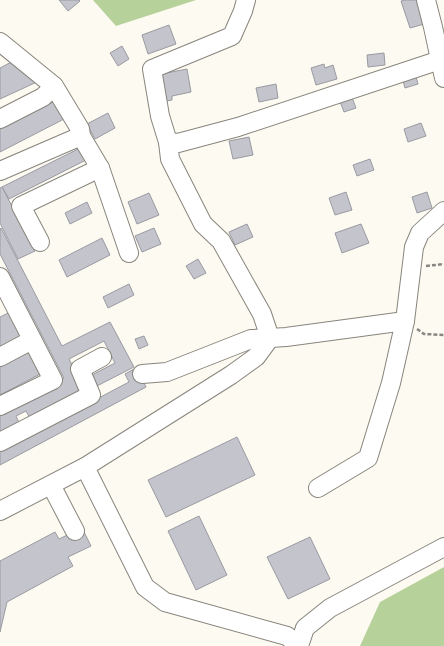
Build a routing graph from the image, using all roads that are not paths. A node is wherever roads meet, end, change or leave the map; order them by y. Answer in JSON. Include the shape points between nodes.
{"nodes":[{"id":1,"x":246,"y":0,"type":"edge"},
{"id":2,"x":426,"y":0,"type":"edge"},
{"id":3,"x":0,"y":42,"type":"edge"},
{"id":4,"x":440,"y":60,"type":"junction"},
{"id":5,"x":444,"y":78,"type":"edge"},
{"id":6,"x":54,"y":86,"type":"junction"},
{"id":7,"x":0,"y":119,"type":"edge"},
{"id":8,"x":81,"y":136,"type":"junction"},
{"id":9,"x":168,"y":142,"type":"junction"},
{"id":10,"x":100,"y":168,"type":"junction"},
{"id":11,"x":0,"y":171,"type":"edge"},
{"id":12,"x":444,"y":211,"type":"edge"},
{"id":13,"x":40,"y":242,"type":"dead end"},
{"id":14,"x":129,"y":253,"type":"dead end"},
{"id":15,"x":0,"y":277,"type":"edge"},
{"id":16,"x":6,"y":305,"type":"edge"},
{"id":17,"x":405,"y":321,"type":"junction"},
{"id":18,"x":270,"y":338,"type":"junction"},
{"id":19,"x":32,"y":340,"type":"junction"},
{"id":20,"x":0,"y":357,"type":"edge"},
{"id":21,"x":102,"y":357,"type":"dead end"},
{"id":22,"x":142,"y":374,"type":"dead end"},
{"id":23,"x":0,"y":406,"type":"edge"},
{"id":24,"x":0,"y":442,"type":"edge"},
{"id":25,"x":85,"y":468,"type":"junction"},
{"id":26,"x":50,"y":485,"type":"junction"},
{"id":27,"x":318,"y":488,"type":"dead end"},
{"id":28,"x":0,"y":511,"type":"edge"},
{"id":29,"x":75,"y":531,"type":"dead end"},
{"id":30,"x":444,"y":547,"type":"edge"}],
"edges":[{"from":1,"to":9,"type":"street","via":[[244,11],[232,36],[152,69],[160,116]]},
{"from":2,"to":4,"type":"street"},
{"from":3,"to":6,"type":"street"},
{"from":4,"to":5,"type":"street"},
{"from":4,"to":9,"type":"street","via":[[238,127],[178,143]]},
{"from":6,"to":7,"type":"street","via":[[42,97]]},
{"from":6,"to":8,"type":"street","via":[[80,129]]},
{"from":8,"to":10,"type":"street"},
{"from":8,"to":11,"type":"street"},
{"from":9,"to":18,"type":"street","via":[[170,158],[203,224],[221,241],[262,314]]},
{"from":10,"to":13,"type":"street","via":[[21,206]]},
{"from":10,"to":14,"type":"street"},
{"from":12,"to":17,"type":"street","via":[[420,232],[414,247]]},
{"from":15,"to":16,"type":"street"},
{"from":16,"to":19,"type":"street"},
{"from":17,"to":18,"type":"street"},
{"from":17,"to":27,"type":"street","via":[[391,383],[368,458]]},
{"from":18,"to":22,"type":"street","via":[[251,339],[167,372]]},
{"from":18,"to":25,"type":"street","via":[[256,357],[231,375]]},
{"from":19,"to":20,"type":"street"},
{"from":19,"to":23,"type":"street","via":[[52,380]]},
{"from":21,"to":24,"type":"street","via":[[80,369],[91,395]]},
{"from":25,"to":26,"type":"street"},
{"from":25,"to":30,"type":"street","via":[[145,587],[165,602],[287,636],[299,646],[304,628],[330,608]]},
{"from":26,"to":28,"type":"street"},
{"from":26,"to":29,"type":"street"}]}
